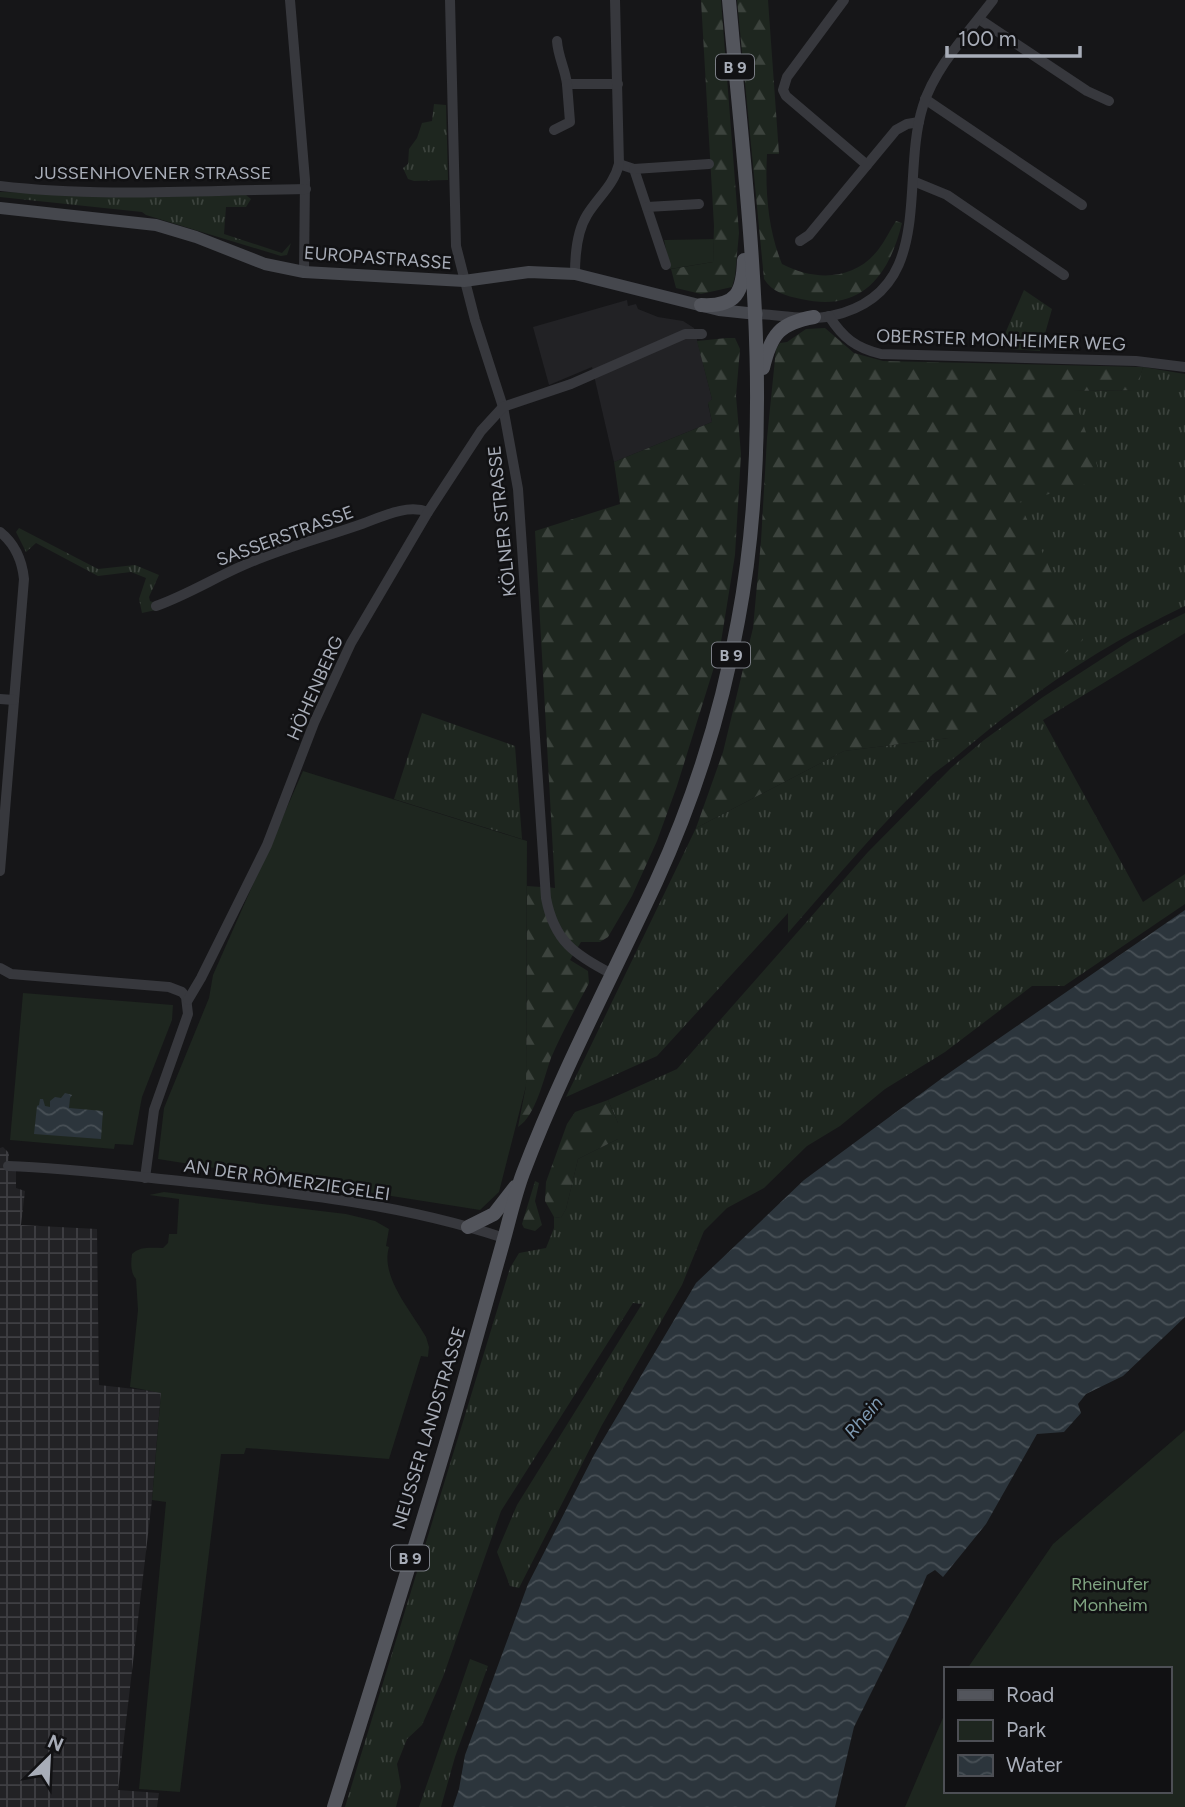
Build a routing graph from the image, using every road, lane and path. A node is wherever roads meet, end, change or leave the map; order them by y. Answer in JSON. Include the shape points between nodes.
{"nodes":[{"id":1,"x":290,"y":0,"type":"edge"},
{"id":2,"x":450,"y":0,"type":"edge"},
{"id":3,"x":615,"y":0,"type":"edge"},
{"id":4,"x":729,"y":0,"type":"edge"},
{"id":5,"x":844,"y":0,"type":"edge"},
{"id":6,"x":993,"y":0,"type":"edge"},
{"id":7,"x":979,"y":19,"type":"junction"},
{"id":8,"x":558,"y":41,"type":"dead end"},
{"id":9,"x":567,"y":84,"type":"junction"},
{"id":10,"x":618,"y":84,"type":"junction"},
{"id":11,"x":925,"y":99,"type":"junction"},
{"id":12,"x":1109,"y":101,"type":"dead end"},
{"id":13,"x":919,"y":122,"type":"junction"},
{"id":14,"x":554,"y":130,"type":"dead end"},
{"id":15,"x":619,"y":164,"type":"junction"},
{"id":16,"x":709,"y":164,"type":"dead end"},
{"id":17,"x":867,"y":165,"type":"junction"},
{"id":18,"x":634,"y":169,"type":"junction"},
{"id":19,"x":913,"y":181,"type":"junction"},
{"id":20,"x":0,"y":186,"type":"edge"},
{"id":21,"x":306,"y":188,"type":"junction"},
{"id":22,"x":699,"y":204,"type":"dead end"},
{"id":23,"x":1082,"y":205,"type":"dead end"},
{"id":24,"x":647,"y":207,"type":"junction"},
{"id":25,"x":0,"y":208,"type":"edge"},
{"id":26,"x":749,"y":234,"type":"junction"},
{"id":27,"x":800,"y":241,"type":"dead end"},
{"id":28,"x":666,"y":265,"type":"dead end"},
{"id":29,"x":304,"y":272,"type":"junction"},
{"id":30,"x":575,"y":274,"type":"junction"},
{"id":31,"x":1064,"y":275,"type":"dead end"},
{"id":32,"x":464,"y":281,"type":"junction"},
{"id":33,"x":701,"y":305,"type":"junction"},
{"id":34,"x":757,"y":314,"type":"junction"},
{"id":35,"x":822,"y":317,"type":"junction"},
{"id":36,"x":702,"y":334,"type":"dead end"},
{"id":37,"x":1185,"y":367,"type":"edge"},
{"id":38,"x":758,"y":390,"type":"junction"},
{"id":39,"x":503,"y":407,"type":"junction"},
{"id":40,"x":428,"y":512,"type":"junction"},
{"id":41,"x":0,"y":532,"type":"edge"},
{"id":42,"x":156,"y":606,"type":"dead end"},
{"id":43,"x":0,"y":699,"type":"edge"},
{"id":44,"x":14,"y":700,"type":"junction"},
{"id":45,"x":0,"y":872,"type":"edge"},
{"id":46,"x":0,"y":968,"type":"edge"},
{"id":47,"x":612,"y":974,"type":"junction"},
{"id":48,"x":188,"y":1000,"type":"junction"},
{"id":49,"x":8,"y":1166,"type":"dead end"},
{"id":50,"x":145,"y":1178,"type":"junction"},
{"id":51,"x":520,"y":1181,"type":"junction"},
{"id":52,"x":468,"y":1227,"type":"junction"},
{"id":53,"x":504,"y":1238,"type":"junction"},
{"id":54,"x":334,"y":1807,"type":"edge"}],
"edges":[{"from":1,"to":21,"type":"street"},
{"from":2,"to":32,"type":"street","name":"KÖLNER STRASSE","via":[[454,225]]},
{"from":3,"to":10,"type":"street"},
{"from":4,"to":26,"type":"main road","number":"B 9"},
{"from":5,"to":17,"type":"street","via":[[787,77],[783,90]]},
{"from":6,"to":7,"type":"street"},
{"from":7,"to":11,"type":"street"},
{"from":7,"to":12,"type":"street"},
{"from":8,"to":9,"type":"street"},
{"from":9,"to":10,"type":"street"},
{"from":9,"to":14,"type":"street","via":[[570,122]]},
{"from":10,"to":15,"type":"street"},
{"from":11,"to":13,"type":"street"},
{"from":11,"to":23,"type":"street"},
{"from":13,"to":17,"type":"street","via":[[896,130]]},
{"from":13,"to":19,"type":"street"},
{"from":15,"to":18,"type":"street"},
{"from":15,"to":30,"type":"street","via":[[584,218]]},
{"from":16,"to":18,"type":"street"},
{"from":17,"to":27,"type":"street"},
{"from":18,"to":24,"type":"street"},
{"from":19,"to":31,"type":"street","via":[[947,195]]},
{"from":19,"to":35,"type":"street","via":[[905,250],[889,282],[873,298]]},
{"from":20,"to":21,"type":"street","name":"JUSSENHOVENER STRASSE","via":[[131,191]]},
{"from":21,"to":29,"type":"street"},
{"from":22,"to":24,"type":"street"},
{"from":24,"to":28,"type":"street"},
{"from":25,"to":29,"type":"main road","name":"EUROPASTRASSE","via":[[156,225],[265,264]]},
{"from":26,"to":33,"type":"main road","via":[[740,290],[724,304]]},
{"from":26,"to":34,"type":"main road","number":"B 9"},
{"from":29,"to":32,"type":"main road","name":"EUROPASTRASSE"},
{"from":30,"to":32,"type":"main road","name":"EUROPASTRASSE","via":[[529,272]]},
{"from":30,"to":33,"type":"main road","name":"EUROPASTRASSE"},
{"from":32,"to":39,"type":"street","name":"KÖLNER STRASSE"},
{"from":33,"to":34,"type":"main road","name":"EUROPASTRASSE"},
{"from":34,"to":35,"type":"street"},
{"from":34,"to":38,"type":"main road","number":"B 9"},
{"from":35,"to":37,"type":"street","name":"OBERSTER MONHEIMER WEG","via":[[848,341],[881,354],[1136,360]]},
{"from":35,"to":38,"type":"main road","via":[[793,321],[777,333]]},
{"from":36,"to":39,"type":"street","via":[[685,334],[571,384]]},
{"from":38,"to":47,"type":"main road","number":"B 9","via":[[750,544],[728,671],[680,825]]},
{"from":39,"to":40,"type":"street","name":"HÖHENBERG","via":[[481,431]]},
{"from":39,"to":47,"type":"street","name":"KÖLNER STRASSE","via":[[523,535],[546,898],[564,942]]},
{"from":40,"to":42,"type":"street","name":"SASSERSTRASSE","via":[[402,510],[319,537]]},
{"from":40,"to":48,"type":"street","name":"HÖHENBERG","via":[[351,643],[267,845]]},
{"from":41,"to":44,"type":"street","via":[[23,567]]},
{"from":43,"to":44,"type":"street"},
{"from":44,"to":45,"type":"street"},
{"from":46,"to":48,"type":"street","via":[[11,974],[169,987]]},
{"from":47,"to":51,"type":"main road","number":"B 9","via":[[572,1054]]},
{"from":48,"to":50,"type":"street","via":[[184,1030],[154,1110]]},
{"from":49,"to":50,"type":"street","name":"AN DER RÖMERZIEGELEI"},
{"from":50,"to":52,"type":"street","name":"AN DER RÖMERZIEGELEI","via":[[344,1199]]},
{"from":51,"to":52,"type":"main road","via":[[494,1214]]},
{"from":51,"to":53,"type":"main road","number":"B 9"},
{"from":52,"to":53,"type":"street","name":"AN DER RÖMERZIEGELEI"},
{"from":53,"to":54,"type":"main road","name":"NEUSSER LANDSTRASSE","number":"B 9"}]}
